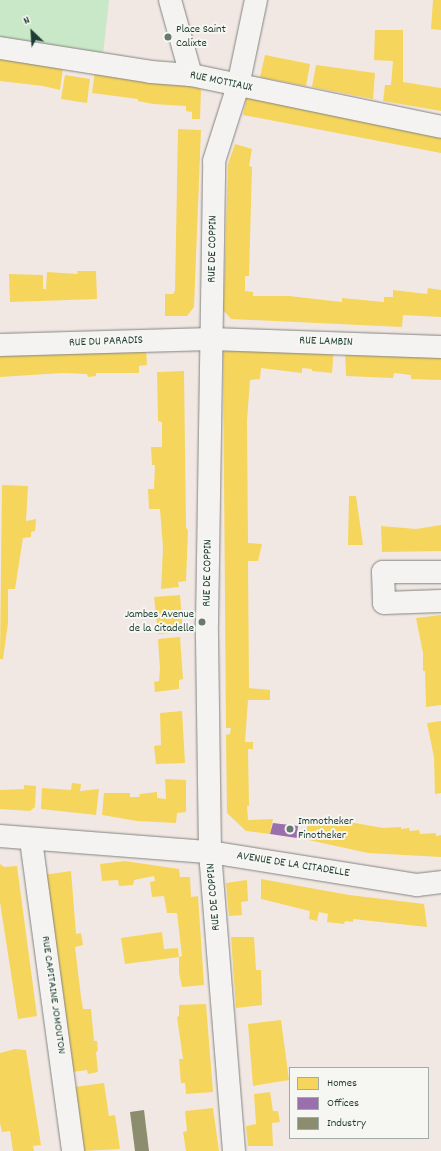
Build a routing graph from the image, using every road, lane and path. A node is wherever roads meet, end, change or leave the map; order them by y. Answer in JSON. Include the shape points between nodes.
{"nodes":[{"id":1,"x":170,"y":0,"type":"edge"},
{"id":2,"x":256,"y":0,"type":"edge"},
{"id":3,"x":0,"y":48,"type":"edge"},
{"id":4,"x":191,"y":75,"type":"junction"},
{"id":5,"x":238,"y":86,"type":"junction"},
{"id":6,"x":441,"y":127,"type":"edge"},
{"id":7,"x":211,"y":339,"type":"junction"},
{"id":8,"x":0,"y":345,"type":"edge"},
{"id":9,"x":441,"y":347,"type":"edge"},
{"id":10,"x":441,"y":572,"type":"edge"},
{"id":11,"x":441,"y":601,"type":"edge"},
{"id":12,"x":0,"y":836,"type":"edge"},
{"id":13,"x":31,"y":840,"type":"junction"},
{"id":14,"x":210,"y":852,"type":"junction"},
{"id":15,"x":441,"y":882,"type":"edge"},
{"id":16,"x":73,"y":1151,"type":"edge"},
{"id":17,"x":234,"y":1151,"type":"edge"}],
"edges":[{"from":1,"to":4,"type":"street"},
{"from":2,"to":5,"type":"street","name":"RUE DE COPPIN"},
{"from":3,"to":4,"type":"street","name":"RUE MOTTIAUX","via":[[151,72]]},
{"from":4,"to":5,"type":"street","name":"RUE MOTTIAUX"},
{"from":5,"to":6,"type":"street","name":"RUE MOTTIAUX"},
{"from":5,"to":7,"type":"street","name":"RUE DE COPPIN","via":[[214,161]]},
{"from":7,"to":8,"type":"street","name":"RUE DU PARADIS"},
{"from":7,"to":9,"type":"street","name":"RUE LAMBIN"},
{"from":7,"to":14,"type":"street","name":"RUE DE COPPIN","via":[[207,623]]},
{"from":10,"to":11,"type":"street","via":[[383,572],[384,604]]},
{"from":12,"to":13,"type":"street","name":"AVENUE DE LA CITADELLE"},
{"from":13,"to":14,"type":"street","name":"AVENUE DE LA CITADELLE"},
{"from":13,"to":16,"type":"street","name":"RUE CAPITAINE JOMOUTON"},
{"from":14,"to":15,"type":"street","name":"AVENUE DE LA CITADELLE","via":[[417,885]]},
{"from":14,"to":17,"type":"street","name":"RUE DE COPPIN"}]}
